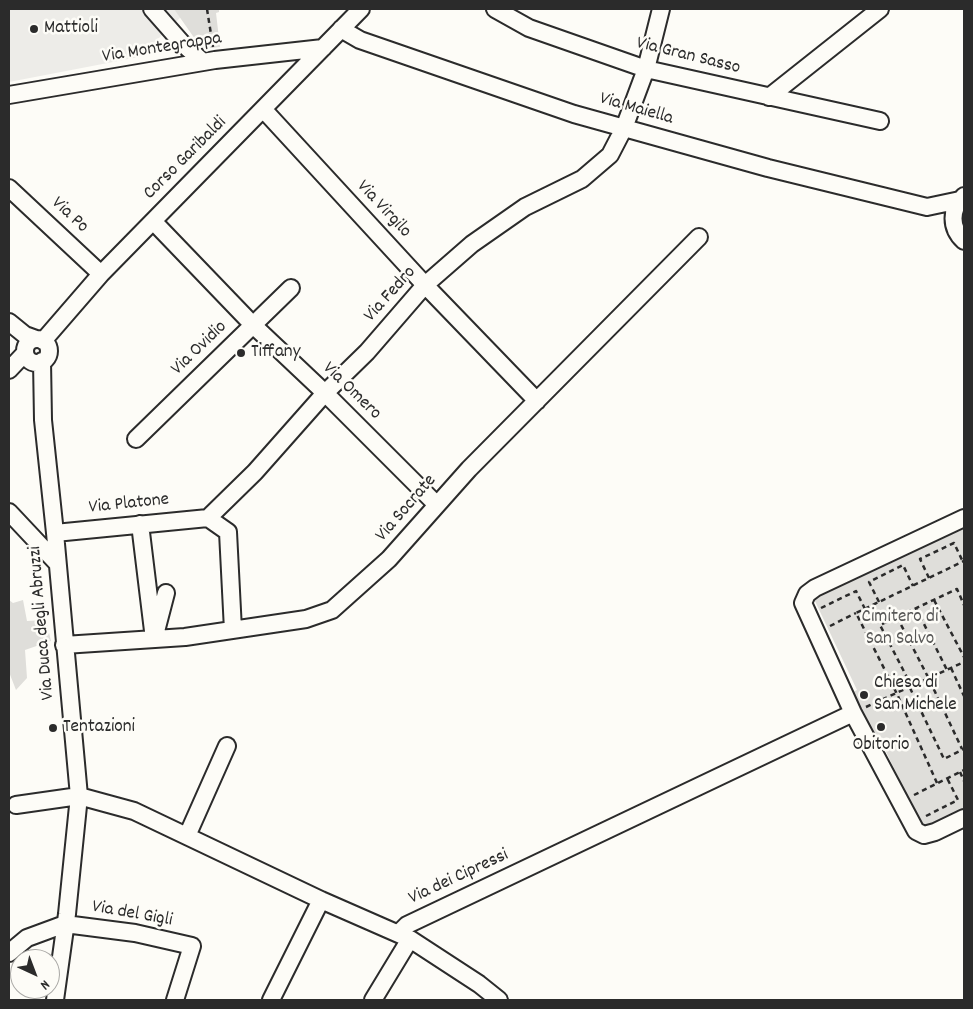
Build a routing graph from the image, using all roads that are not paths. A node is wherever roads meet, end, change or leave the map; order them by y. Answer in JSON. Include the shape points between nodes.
{"nodes":[{"id":1,"x":152,"y":9,"type":"edge"},
{"id":2,"x":360,"y":9,"type":"edge"},
{"id":3,"x":495,"y":9,"type":"edge"},
{"id":4,"x":662,"y":9,"type":"edge"},
{"id":5,"x":880,"y":9,"type":"edge"},
{"id":6,"x":341,"y":29,"type":"junction"},
{"id":7,"x":323,"y":48,"type":"junction"},
{"id":8,"x":209,"y":61,"type":"junction"},
{"id":9,"x":646,"y":69,"type":"junction"},
{"id":10,"x":9,"y":94,"type":"edge"},
{"id":11,"x":769,"y":97,"type":"junction"},
{"id":12,"x":263,"y":109,"type":"junction"},
{"id":13,"x":880,"y":121,"type":"dead end"},
{"id":14,"x":624,"y":128,"type":"junction"},
{"id":15,"x":9,"y":188,"type":"edge"},
{"id":16,"x":962,"y":198,"type":"edge"},
{"id":17,"x":927,"y":207,"type":"junction"},
{"id":18,"x":153,"y":221,"type":"junction"},
{"id":19,"x":699,"y":237,"type":"dead end"},
{"id":20,"x":962,"y":239,"type":"edge"},
{"id":21,"x":101,"y":274,"type":"junction"},
{"id":22,"x":425,"y":285,"type":"junction"},
{"id":23,"x":291,"y":288,"type":"dead end"},
{"id":24,"x":9,"y":322,"type":"edge"},
{"id":25,"x":253,"y":325,"type":"junction"},
{"id":26,"x":40,"y":340,"type":"junction"},
{"id":27,"x":26,"y":353,"type":"junction"},
{"id":28,"x":42,"y":362,"type":"junction"},
{"id":29,"x":9,"y":370,"type":"edge"},
{"id":30,"x":325,"y":394,"type":"junction"},
{"id":31,"x":537,"y":401,"type":"junction"},
{"id":32,"x":136,"y":439,"type":"dead end"},
{"id":33,"x":437,"y":505,"type":"junction"},
{"id":34,"x":10,"y":514,"type":"edge"},
{"id":35,"x":208,"y":518,"type":"junction"},
{"id":36,"x":964,"y":518,"type":"edge"},
{"id":37,"x":140,"y":524,"type":"junction"},
{"id":38,"x":55,"y":533,"type":"junction"},
{"id":39,"x":56,"y":562,"type":"junction"},
{"id":40,"x":166,"y":593,"type":"dead end"},
{"id":41,"x":233,"y":630,"type":"junction"},
{"id":42,"x":154,"y":639,"type":"junction"},
{"id":43,"x":64,"y":645,"type":"junction"},
{"id":44,"x":854,"y":713,"type":"junction"},
{"id":45,"x":227,"y":746,"type":"dead end"},
{"id":46,"x":79,"y":796,"type":"junction"},
{"id":47,"x":11,"y":806,"type":"edge"},
{"id":48,"x":964,"y":818,"type":"edge"},
{"id":49,"x":187,"y":836,"type":"junction"},
{"id":50,"x":321,"y":900,"type":"junction"},
{"id":51,"x":65,"y":924,"type":"junction"},
{"id":52,"x":404,"y":936,"type":"junction"},
{"id":53,"x":9,"y":953,"type":"edge"},
{"id":54,"x":55,"y":1000,"type":"edge"},
{"id":55,"x":175,"y":1000,"type":"edge"},
{"id":56,"x":271,"y":1000,"type":"edge"},
{"id":57,"x":373,"y":1000,"type":"edge"},
{"id":58,"x":499,"y":1000,"type":"edge"}],
"edges":[{"from":1,"to":8,"type":"street","via":[[182,43]]},
{"from":2,"to":6,"type":"street","name":"Corso Garibaldi"},
{"from":3,"to":9,"type":"street","name":"Via Gran Sasso","via":[[529,28]]},
{"from":4,"to":9,"type":"street","name":"Via Fedro"},
{"from":5,"to":11,"type":"street"},
{"from":6,"to":7,"type":"street","name":"Corso Garibaldi"},
{"from":6,"to":14,"type":"street","name":"Via Maiella","via":[[360,40],[574,114]]},
{"from":7,"to":8,"type":"street","name":"Via Montegrappa"},
{"from":7,"to":12,"type":"street","name":"Corso Garibaldi"},
{"from":8,"to":10,"type":"street","name":"Via Montegrappa"},
{"from":9,"to":11,"type":"street","name":"Via Gran Sasso"},
{"from":9,"to":14,"type":"street","name":"Via Fedro"},
{"from":11,"to":13,"type":"street","name":"Via Gran Sasso"},
{"from":12,"to":18,"type":"street","name":"Corso Garibaldi"},
{"from":12,"to":22,"type":"street","name":"Via Virgilo"},
{"from":14,"to":17,"type":"street","name":"Via Maiella"},
{"from":14,"to":22,"type":"street","name":"Via Fedro","via":[[610,155],[582,179],[525,207],[472,244]]},
{"from":15,"to":21,"type":"street","name":"Via Po"},
{"from":16,"to":17,"type":"street","name":"Via Maiella"},
{"from":16,"to":20,"type":"street","via":[[953,212]]},
{"from":17,"to":20,"type":"street","name":"Via Maiella"},
{"from":18,"to":21,"type":"street","name":"Corso Garibaldi"},
{"from":18,"to":25,"type":"street","name":"Via Omero"},
{"from":19,"to":31,"type":"street","name":"Via Socrate"},
{"from":21,"to":26,"type":"street","name":"Corso Garibaldi"},
{"from":22,"to":30,"type":"street","name":"Via Fedro","via":[[367,352]]},
{"from":22,"to":31,"type":"street","name":"Via Virgilo"},
{"from":23,"to":25,"type":"street","name":"Via Ovidio"},
{"from":24,"to":26,"type":"street","via":[[24,335]]},
{"from":25,"to":30,"type":"street","name":"Via Omero"},
{"from":25,"to":32,"type":"street","name":"Via Ovidio"},
{"from":26,"to":27,"type":"street","via":[[29,342]]},
{"from":26,"to":28,"type":"street","via":[[49,350]]},
{"from":27,"to":28,"type":"street","via":[[32,361]]},
{"from":27,"to":29,"type":"street"},
{"from":28,"to":38,"type":"street","name":"Via Duca degli Abruzzi","via":[[42,420]]},
{"from":30,"to":33,"type":"street","name":"Via Omero"},
{"from":30,"to":35,"type":"street","name":"Via Fedro","via":[[255,472]]},
{"from":31,"to":33,"type":"street","name":"Via Socrate"},
{"from":33,"to":41,"type":"street","name":"Via Socrate","via":[[389,559],[332,610],[306,619]]},
{"from":34,"to":39,"type":"street"},
{"from":35,"to":37,"type":"street","name":"Via Platone"},
{"from":35,"to":41,"type":"street","via":[[228,532]]},
{"from":36,"to":44,"type":"street","via":[[806,594],[804,608]]},
{"from":37,"to":38,"type":"street","name":"Via Platone"},
{"from":37,"to":42,"type":"street"},
{"from":38,"to":39,"type":"street","name":"Via Duca degli Abruzzi"},
{"from":39,"to":43,"type":"street","name":"Via Duca degli Abruzzi"},
{"from":40,"to":42,"type":"street"},
{"from":41,"to":42,"type":"street","name":"Via Socrate"},
{"from":42,"to":43,"type":"street","name":"Via Socrate"},
{"from":43,"to":46,"type":"street","name":"Via Duca degli Abruzzi"},
{"from":44,"to":48,"type":"street","via":[[916,831],[924,835]]},
{"from":44,"to":52,"type":"street","name":"Via dei Cipressi","via":[[407,925]]},
{"from":45,"to":49,"type":"street"},
{"from":46,"to":47,"type":"street"},
{"from":46,"to":49,"type":"street","name":"Via dei Cipressi","via":[[134,812]]},
{"from":46,"to":51,"type":"street","name":"Via Duca degli Abruzzi"},
{"from":49,"to":50,"type":"street","name":"Via dei Cipressi"},
{"from":50,"to":52,"type":"street","name":"Via dei Cipressi"},
{"from":50,"to":56,"type":"street"},
{"from":51,"to":53,"type":"street","via":[[27,938]]},
{"from":51,"to":54,"type":"street","name":"Via Duca degli Abruzzi"},
{"from":51,"to":55,"type":"street","name":"Via del Gigli","via":[[135,933],[192,946]]},
{"from":52,"to":57,"type":"street"},
{"from":52,"to":58,"type":"street"}]}
